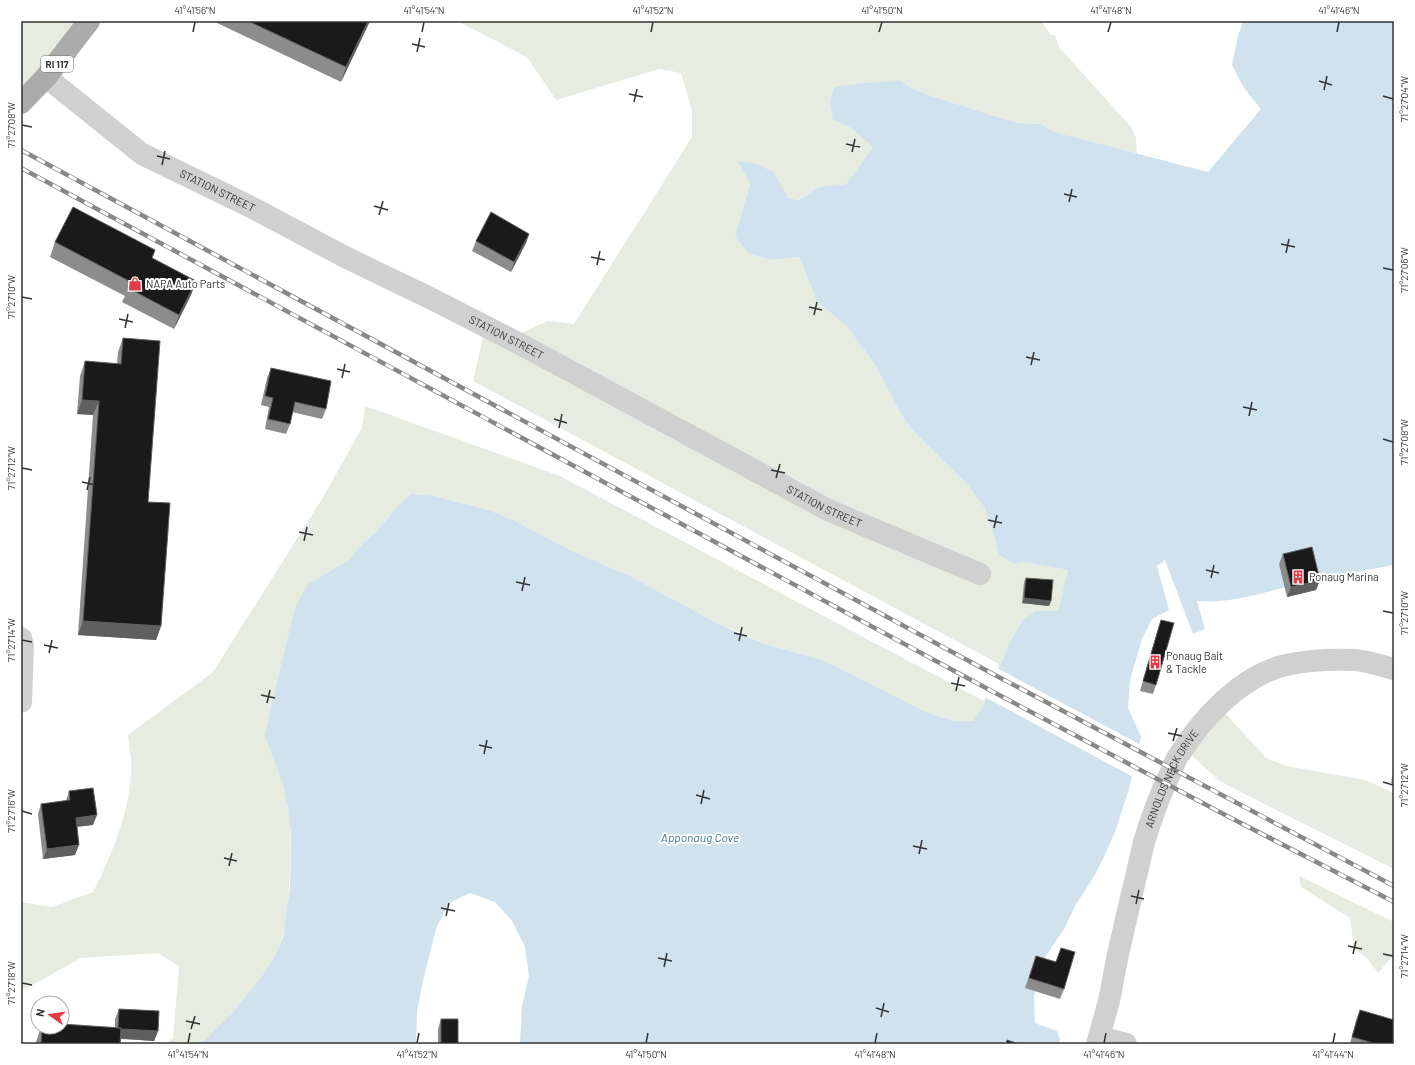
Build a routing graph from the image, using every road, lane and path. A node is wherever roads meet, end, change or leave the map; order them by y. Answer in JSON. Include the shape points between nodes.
{"nodes":[{"id":1,"x":89,"y":21,"type":"edge"},
{"id":2,"x":46,"y":77,"type":"junction"},
{"id":3,"x":21,"y":104,"type":"edge"},
{"id":4,"x":980,"y":574,"type":"dead end"},
{"id":5,"x":21,"y":638,"type":"edge"},
{"id":6,"x":1394,"y":669,"type":"edge"},
{"id":7,"x":21,"y":702,"type":"edge"},
{"id":8,"x":1098,"y":1040,"type":"edge"},
{"id":9,"x":1126,"y":1044,"type":"edge"}],
"edges":[{"from":1,"to":2,"type":"main road","number":"RI 117"},
{"from":2,"to":3,"type":"main road","number":"RI 117"},
{"from":2,"to":4,"type":"street","name":"STATION STREET","via":[[142,154],[513,341],[828,510]]},
{"from":5,"to":7,"type":"street","via":[[24,645]]},
{"from":6,"to":8,"type":"street","name":"ARNOLDS NECK DRIVE","via":[[1357,660],[1309,661],[1285,665],[1236,689],[1193,733],[1178,756],[1149,824]]},
{"from":8,"to":9,"type":"street"}]}
